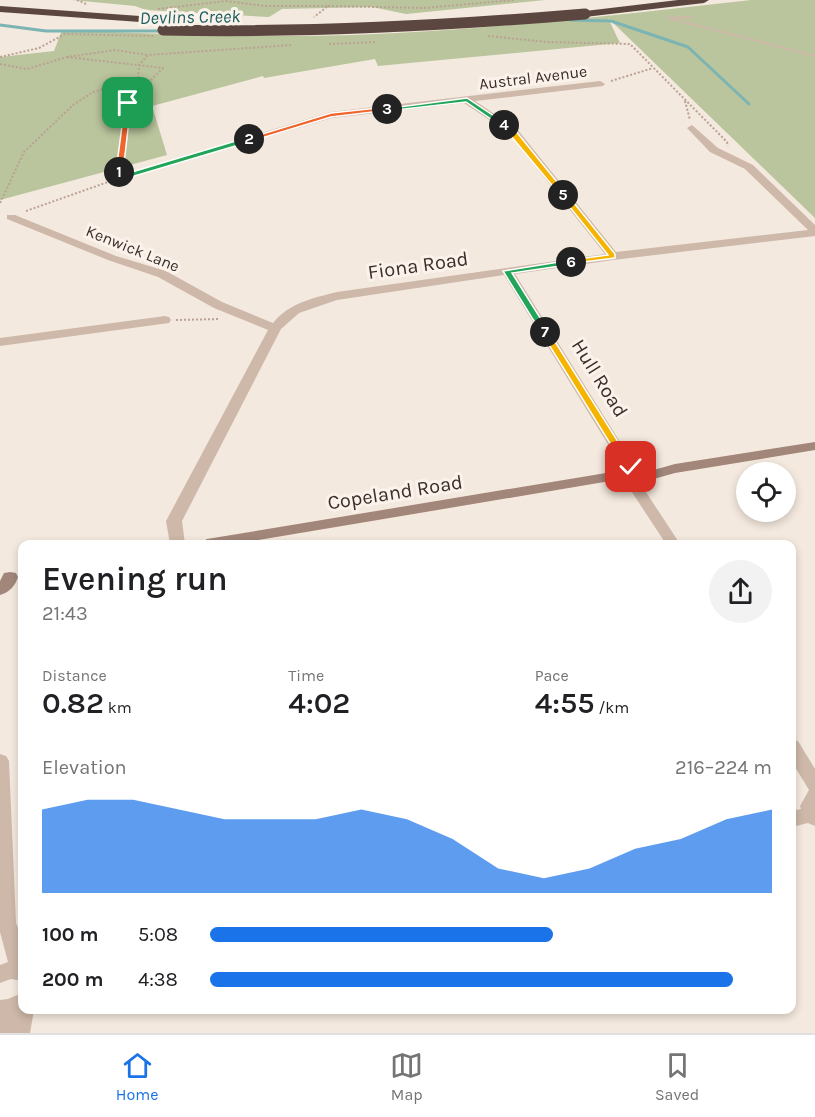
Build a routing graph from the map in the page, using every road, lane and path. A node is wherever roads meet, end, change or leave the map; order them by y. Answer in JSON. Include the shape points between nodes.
{"nodes":[{"id":1,"x":222,"y":0,"type":"edge"},
{"id":2,"x":514,"y":0,"type":"edge"},
{"id":3,"x":625,"y":0,"type":"edge"},
{"id":4,"x":704,"y":0,"type":"edge"},
{"id":5,"x":226,"y":1,"type":"edge"},
{"id":6,"x":328,"y":6,"type":"dead end"},
{"id":7,"x":0,"y":9,"type":"edge"},
{"id":8,"x":691,"y":17,"type":"dead end"},
{"id":9,"x":0,"y":20,"type":"edge"},
{"id":10,"x":166,"y":25,"type":"junction"},
{"id":11,"x":489,"y":36,"type":"dead end"},
{"id":12,"x":376,"y":42,"type":"dead end"},
{"id":13,"x":327,"y":44,"type":"dead end"},
{"id":14,"x":293,"y":45,"type":"dead end"},
{"id":15,"x":148,"y":55,"type":"junction"},
{"id":16,"x":815,"y":56,"type":"edge"},
{"id":17,"x":67,"y":57,"type":"junction"},
{"id":18,"x":0,"y":64,"type":"edge"},
{"id":19,"x":138,"y":65,"type":"junction"},
{"id":20,"x":653,"y":68,"type":"junction"},
{"id":21,"x":600,"y":84,"type":"joint"},
{"id":22,"x":685,"y":99,"type":"junction"},
{"id":23,"x":467,"y":100,"type":"junction"},
{"id":24,"x":692,"y":128,"type":"joint"},
{"id":25,"x":732,"y":158,"type":"junction"},
{"id":26,"x":118,"y":178,"type":"junction"},
{"id":27,"x":0,"y":203,"type":"edge"},
{"id":28,"x":11,"y":217,"type":"joint"},
{"id":29,"x":815,"y":232,"type":"edge"},
{"id":30,"x":613,"y":256,"type":"junction"},
{"id":31,"x":507,"y":271,"type":"junction"},
{"id":32,"x":226,"y":319,"type":"dead end"},
{"id":33,"x":165,"y":320,"type":"joint"},
{"id":34,"x":275,"y":328,"type":"junction"},
{"id":35,"x":0,"y":342,"type":"edge"},
{"id":36,"x":815,"y":446,"type":"edge"},
{"id":37,"x":633,"y":475,"type":"junction"},
{"id":38,"x":176,"y":540,"type":"edge"},
{"id":39,"x":231,"y":540,"type":"edge"},
{"id":40,"x":671,"y":540,"type":"edge"},
{"id":41,"x":796,"y":753,"type":"edge"},
{"id":42,"x":0,"y":761,"type":"edge"},
{"id":43,"x":815,"y":785,"type":"edge"},
{"id":44,"x":814,"y":810,"type":"edge"},
{"id":45,"x":796,"y":817,"type":"edge"},
{"id":46,"x":3,"y":930,"type":"edge"},
{"id":47,"x":14,"y":972,"type":"edge"},
{"id":48,"x":18,"y":1005,"type":"edge"},
{"id":49,"x":0,"y":1010,"type":"edge"},
{"id":50,"x":22,"y":1014,"type":"edge"},
{"id":51,"x":0,"y":1019,"type":"edge"},
{"id":52,"x":4,"y":1033,"type":"edge"},
{"id":53,"x":19,"y":1033,"type":"edge"}],
"edges":[{"from":1,"to":5,"type":"path"},
{"from":2,"to":6,"type":"path","via":[[424,8]]},
{"from":3,"to":10,"type":"highway","via":[[369,21]]},
{"from":4,"to":10,"type":"highway","bridge":true,"via":[[585,14],[380,29],[275,32]]},
{"from":7,"to":10,"type":"highway"},
{"from":8,"to":16,"type":"lane","via":[[667,18]]},
{"from":9,"to":10,"type":"highway"},
{"from":11,"to":20,"type":"path","via":[[630,44]]},
{"from":12,"to":13,"type":"path"},
{"from":14,"to":15,"type":"path"},
{"from":15,"to":17,"type":"path","via":[[115,50]]},
{"from":15,"to":19,"type":"path"},
{"from":17,"to":18,"type":"path","via":[[27,69]]},
{"from":17,"to":19,"type":"path"},
{"from":19,"to":26,"type":"path","via":[[163,68],[128,103]]},
{"from":19,"to":27,"type":"path","via":[[138,79],[93,92],[73,105],[24,152]]},
{"from":20,"to":21,"type":"path"},
{"from":20,"to":22,"type":"path"},
{"from":21,"to":23,"type":"street","name":"Austral Avenue"},
{"from":22,"to":24,"type":"path"},
{"from":22,"to":25,"type":"path","via":[[728,142]]},
{"from":23,"to":26,"type":"street","name":"Austral Avenue","via":[[331,115]]},
{"from":23,"to":30,"type":"street","via":[[513,131]]},
{"from":24,"to":25,"type":"street","via":[[714,150]]},
{"from":25,"to":29,"type":"street","via":[[749,167]]},
{"from":26,"to":28,"type":"path"},
{"from":28,"to":34,"type":"street","name":"Kenwick Lane","via":[[162,274],[218,305]]},
{"from":29,"to":30,"type":"street","name":"Fiona Road"},
{"from":30,"to":31,"type":"street","name":"Fiona Road"},
{"from":31,"to":34,"type":"street","name":"Fiona Road","via":[[327,298],[298,307]]},
{"from":31,"to":37,"type":"street","name":"Hull Road"},
{"from":32,"to":33,"type":"path"},
{"from":33,"to":35,"type":"street"},
{"from":34,"to":38,"type":"street","name":"Fiona Road","via":[[174,520]]},
{"from":36,"to":37,"type":"main road","name":"Copeland Road"},
{"from":37,"to":39,"type":"main road","name":"Copeland Road"},
{"from":37,"to":40,"type":"street","name":"Hull Road"},
{"from":41,"to":43,"type":"street"},
{"from":42,"to":46,"type":"street"},
{"from":44,"to":45,"type":"street"},
{"from":46,"to":47,"type":"street","via":[[13,938]]},
{"from":48,"to":49,"type":"street"},
{"from":50,"to":53,"type":"street"},
{"from":51,"to":52,"type":"street"}]}
